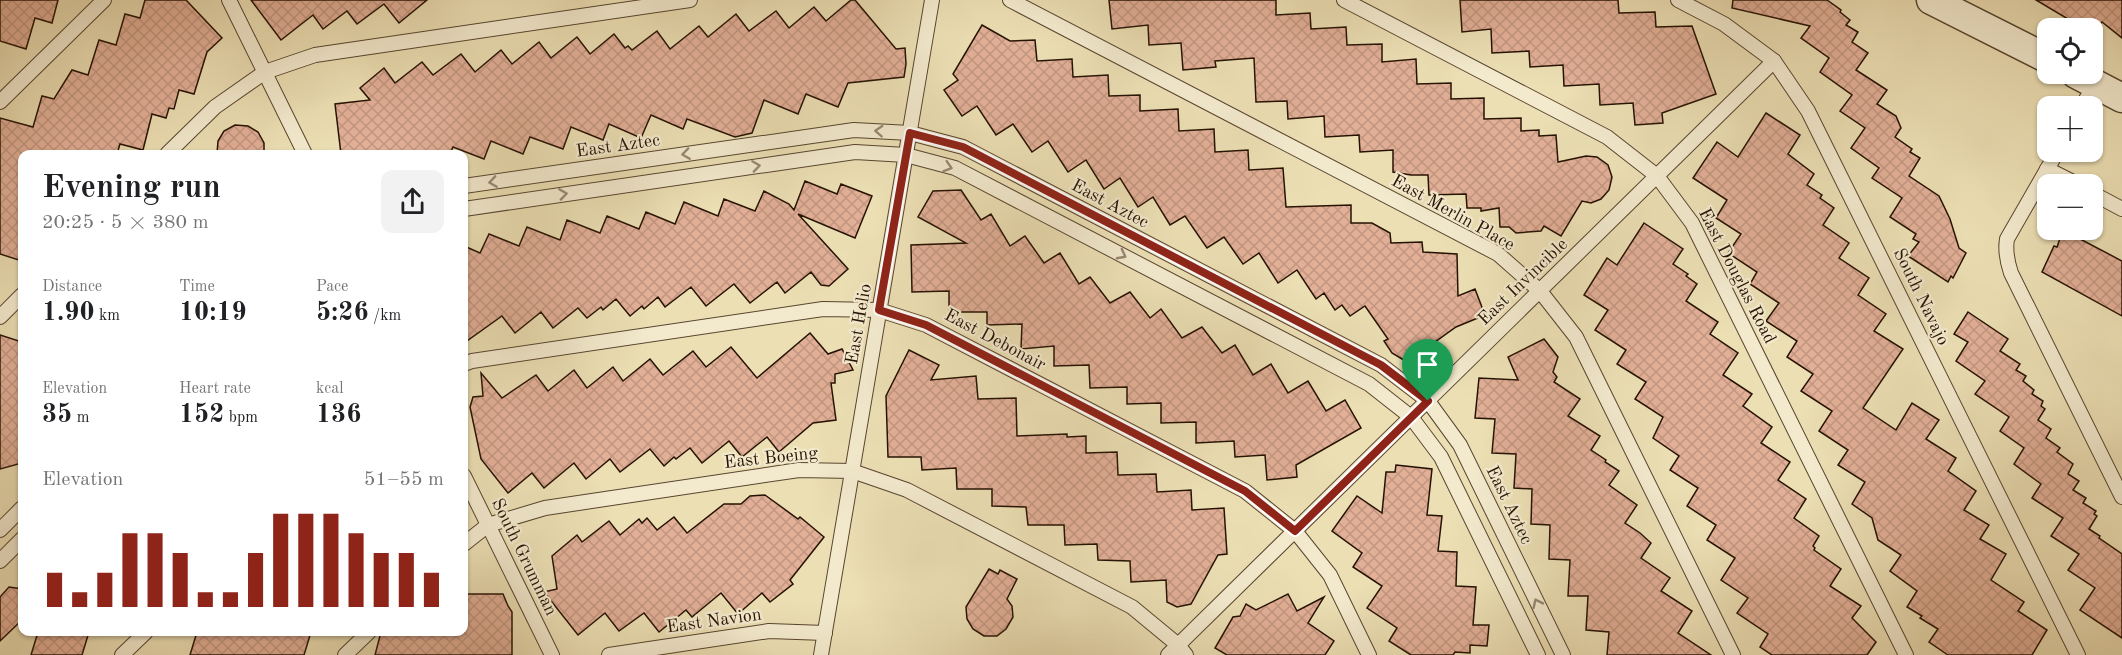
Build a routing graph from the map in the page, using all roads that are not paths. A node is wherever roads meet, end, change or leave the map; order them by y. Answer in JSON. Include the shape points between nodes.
{"nodes":[{"id":1,"x":104,"y":0,"type":"edge"},
{"id":2,"x":229,"y":0,"type":"edge"},
{"id":3,"x":690,"y":0,"type":"edge"},
{"id":4,"x":932,"y":0,"type":"edge"},
{"id":5,"x":1010,"y":0,"type":"edge"},
{"id":6,"x":1344,"y":0,"type":"edge"},
{"id":7,"x":1678,"y":0,"type":"edge"},
{"id":8,"x":1931,"y":0,"type":"edge"},
{"id":9,"x":2037,"y":53,"type":"edge"},
{"id":10,"x":1774,"y":62,"type":"junction"},
{"id":11,"x":265,"y":72,"type":"junction"},
{"id":12,"x":2085,"y":88,"type":"edge"},
{"id":13,"x":2122,"y":98,"type":"edge"},
{"id":14,"x":0,"y":102,"type":"edge"},
{"id":15,"x":910,"y":133,"type":"junction"},
{"id":16,"x":171,"y":150,"type":"edge"},
{"id":17,"x":303,"y":150,"type":"edge"},
{"id":18,"x":906,"y":155,"type":"junction"},
{"id":19,"x":2051,"y":162,"type":"edge"},
{"id":20,"x":2047,"y":169,"type":"junction"},
{"id":21,"x":2057,"y":174,"type":"edge"},
{"id":22,"x":1657,"y":176,"type":"junction"},
{"id":23,"x":468,"y":185,"type":"edge"},
{"id":24,"x":2103,"y":198,"type":"edge"},
{"id":25,"x":468,"y":208,"type":"edge"},
{"id":26,"x":2122,"y":208,"type":"edge"},
{"id":27,"x":1540,"y":291,"type":"junction"},
{"id":28,"x":18,"y":299,"type":"edge"},
{"id":29,"x":879,"y":310,"type":"junction"},
{"id":30,"x":0,"y":317,"type":"edge"},
{"id":31,"x":468,"y":363,"type":"edge"},
{"id":32,"x":1428,"y":401,"type":"junction"},
{"id":33,"x":1411,"y":417,"type":"junction"},
{"id":34,"x":852,"y":471,"type":"junction"},
{"id":35,"x":468,"y":484,"type":"edge"},
{"id":36,"x":2122,"y":497,"type":"edge"},
{"id":37,"x":18,"y":512,"type":"edge"},
{"id":38,"x":488,"y":525,"type":"junction"},
{"id":39,"x":0,"y":530,"type":"edge"},
{"id":40,"x":1295,"y":531,"type":"junction"},
{"id":41,"x":468,"y":541,"type":"edge"},
{"id":42,"x":18,"y":543,"type":"edge"},
{"id":43,"x":0,"y":561,"type":"edge"},
{"id":44,"x":825,"y":633,"type":"junction"},
{"id":45,"x":142,"y":636,"type":"edge"},
{"id":46,"x":365,"y":636,"type":"edge"},
{"id":47,"x":1182,"y":650,"type":"edge"},
{"id":48,"x":122,"y":655,"type":"edge"},
{"id":49,"x":345,"y":655,"type":"edge"},
{"id":50,"x":552,"y":655,"type":"edge"},
{"id":51,"x":609,"y":655,"type":"edge"},
{"id":52,"x":821,"y":655,"type":"edge"},
{"id":53,"x":1168,"y":655,"type":"edge"},
{"id":54,"x":1369,"y":655,"type":"edge"},
{"id":55,"x":1538,"y":655,"type":"edge"},
{"id":56,"x":1563,"y":655,"type":"edge"},
{"id":57,"x":1733,"y":655,"type":"edge"},
{"id":58,"x":1906,"y":655,"type":"edge"},
{"id":59,"x":2078,"y":655,"type":"edge"}],
"edges":[{"from":1,"to":14,"type":"lane"},
{"from":2,"to":11,"type":"lane"},
{"from":3,"to":11,"type":"lane","via":[[315,55]]},
{"from":4,"to":15,"type":"lane","name":"East Helio"},
{"from":5,"to":27,"type":"lane","name":"East Merlin Place","via":[[1498,254]]},
{"from":6,"to":22,"type":"lane","name":"East Douglas Road","via":[[1606,137]]},
{"from":7,"to":10,"type":"lane","name":"South Navajo","via":[[1724,24]]},
{"from":8,"to":9,"type":"street"},
{"from":10,"to":22,"type":"lane","name":"East Invincible"},
{"from":10,"to":59,"type":"lane","name":"South Navajo","via":[[1809,111]]},
{"from":11,"to":16,"type":"lane","via":[[215,107]]},
{"from":11,"to":17,"type":"lane"},
{"from":12,"to":13,"type":"street"},
{"from":15,"to":18,"type":"lane","name":"East Helio"},
{"from":15,"to":23,"type":"lane","name":"East Aztec","one_way":true,"via":[[854,130]]},
{"from":15,"to":32,"type":"lane","name":"East Aztec","via":[[963,147],[1381,365]]},
{"from":25,"to":18,"type":"lane","one_way":true,"via":[[855,152]]},
{"from":18,"to":29,"type":"lane","name":"East Helio"},
{"from":18,"to":33,"type":"lane","one_way":true,"via":[[955,168],[1369,384]]},
{"from":19,"to":20,"type":"lane"},
{"from":20,"to":21,"type":"lane"},
{"from":20,"to":36,"type":"lane","via":[[2007,239],[2007,261]]},
{"from":22,"to":27,"type":"lane","name":"East Invincible"},
{"from":22,"to":58,"type":"lane","name":"East Douglas Road","via":[[1692,223]]},
{"from":24,"to":26,"type":"lane"},
{"from":27,"to":32,"type":"lane","name":"East Invincible"},
{"from":27,"to":57,"type":"lane","name":"East Merlin Place","via":[[1576,337]]},
{"from":28,"to":30,"type":"lane"},
{"from":29,"to":31,"type":"lane","name":"East Debonair","via":[[823,309]]},
{"from":29,"to":34,"type":"lane","name":"East Helio"},
{"from":29,"to":40,"type":"lane","name":"East Debonair","via":[[926,325],[1245,491]]},
{"from":32,"to":33,"type":"lane","name":"East Invincible"},
{"from":56,"to":32,"type":"lane","name":"East Aztec","one_way":true,"via":[[1460,445]]},
{"from":33,"to":40,"type":"lane","name":"East Invincible"},
{"from":33,"to":55,"type":"lane","via":[[1441,457]]},
{"from":34,"to":38,"type":"lane","name":"East Boeing","via":[[799,470],[557,506]]},
{"from":34,"to":44,"type":"lane","name":"East Helio"},
{"from":34,"to":47,"type":"lane","name":"East Boeing","via":[[907,490],[1132,607]]},
{"from":35,"to":38,"type":"lane","name":"South Grumman"},
{"from":37,"to":39,"type":"lane"},
{"from":38,"to":41,"type":"lane","name":"East Boeing"},
{"from":38,"to":50,"type":"lane","name":"South Grumman"},
{"from":40,"to":47,"type":"lane","name":"East Invincible"},
{"from":40,"to":54,"type":"lane","name":"East Debonair","via":[[1330,575]]},
{"from":42,"to":43,"type":"lane"},
{"from":44,"to":51,"type":"lane","name":"East Navion","via":[[769,631]]},
{"from":44,"to":52,"type":"lane","name":"East Helio"},
{"from":45,"to":48,"type":"lane"},
{"from":46,"to":49,"type":"lane"},
{"from":47,"to":53,"type":"lane","name":"East Invincible"}]}
